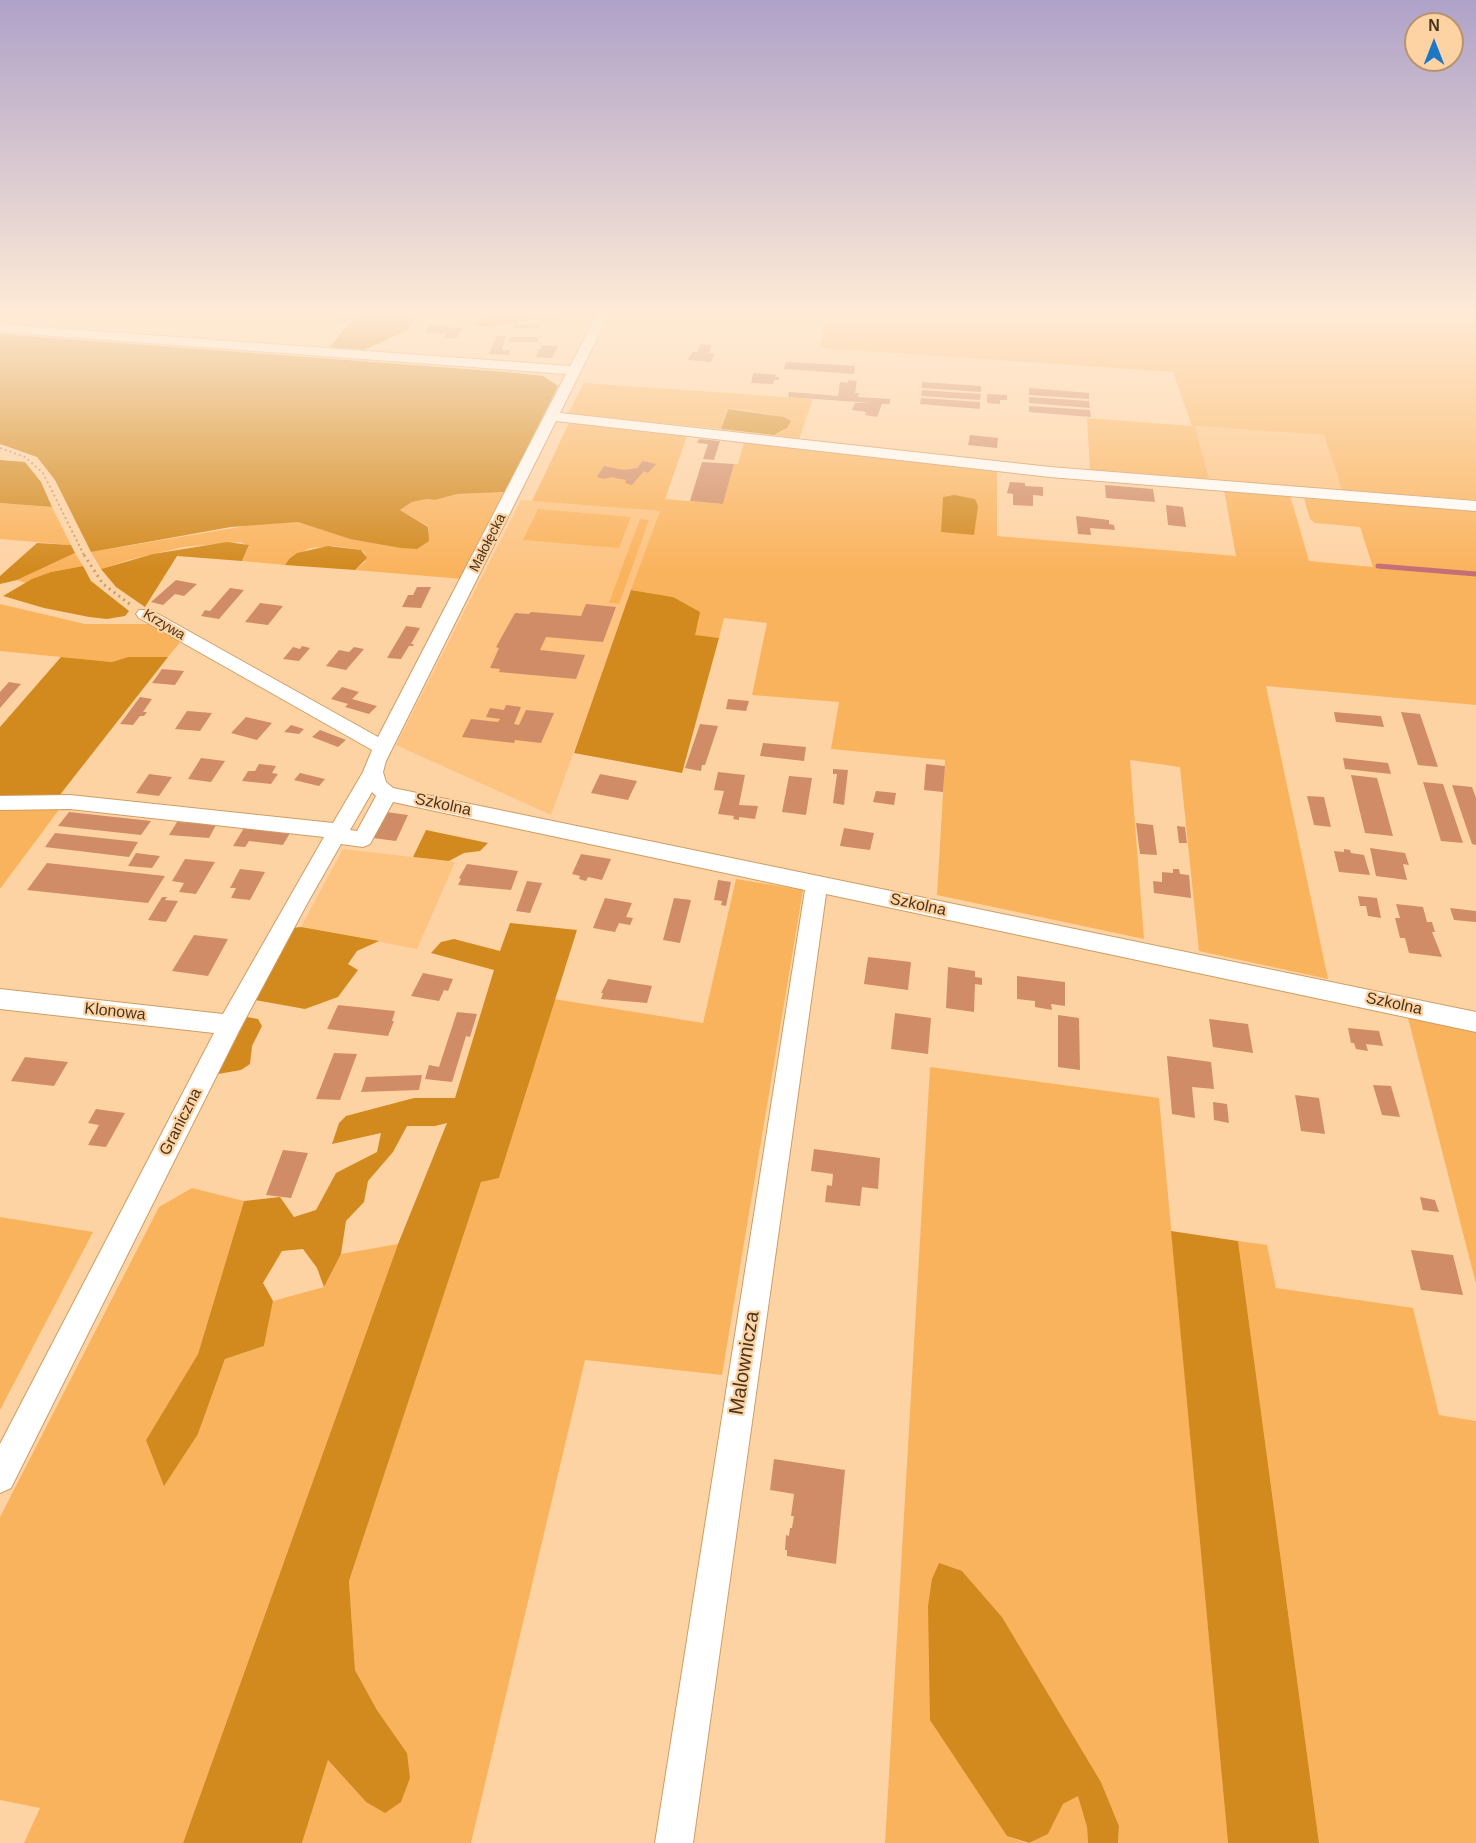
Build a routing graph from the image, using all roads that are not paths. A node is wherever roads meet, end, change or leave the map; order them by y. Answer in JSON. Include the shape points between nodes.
{"nodes":[{"id":1,"x":562,"y":399,"type":"edge"},
{"id":2,"x":553,"y":416,"type":"junction"},
{"id":3,"x":1476,"y":506,"type":"edge"},
{"id":4,"x":145,"y":614,"type":"road end"},
{"id":5,"x":383,"y":748,"type":"junction"},
{"id":6,"x":372,"y":772,"type":"junction"},
{"id":7,"x":387,"y":794,"type":"junction"},
{"id":8,"x":0,"y":803,"type":"edge"},
{"id":9,"x":338,"y":833,"type":"junction"},
{"id":10,"x":817,"y":883,"type":"junction"},
{"id":11,"x":0,"y":999,"type":"edge"},
{"id":12,"x":1476,"y":1022,"type":"edge"},
{"id":13,"x":230,"y":1024,"type":"junction"},
{"id":14,"x":0,"y":1477,"type":"edge"},
{"id":15,"x":674,"y":1843,"type":"edge"}],
"edges":[{"from":1,"to":2,"type":"street","name":"Małołęcka"},
{"from":2,"to":3,"type":"street","via":[[1050,472]]},
{"from":2,"to":5,"type":"street","name":"Małołęcka"},
{"from":4,"to":5,"type":"street","name":"Krzywa"},
{"from":5,"to":6,"type":"street","name":"Małołęcka"},
{"from":6,"to":7,"type":"street","via":[[377,785]]},
{"from":6,"to":9,"type":"street","name":"Graniczna"},
{"from":7,"to":9,"type":"street","via":[[363,839]]},
{"from":7,"to":10,"type":"street","name":"Szkolna"},
{"from":8,"to":9,"type":"street","via":[[70,802]]},
{"from":9,"to":13,"type":"street","name":"Graniczna"},
{"from":10,"to":12,"type":"street","name":"Szkolna"},
{"from":10,"to":15,"type":"street","name":"Malownicza"},
{"from":11,"to":13,"type":"street","name":"Klonowa"},
{"from":13,"to":14,"type":"street","name":"Graniczna"}]}
